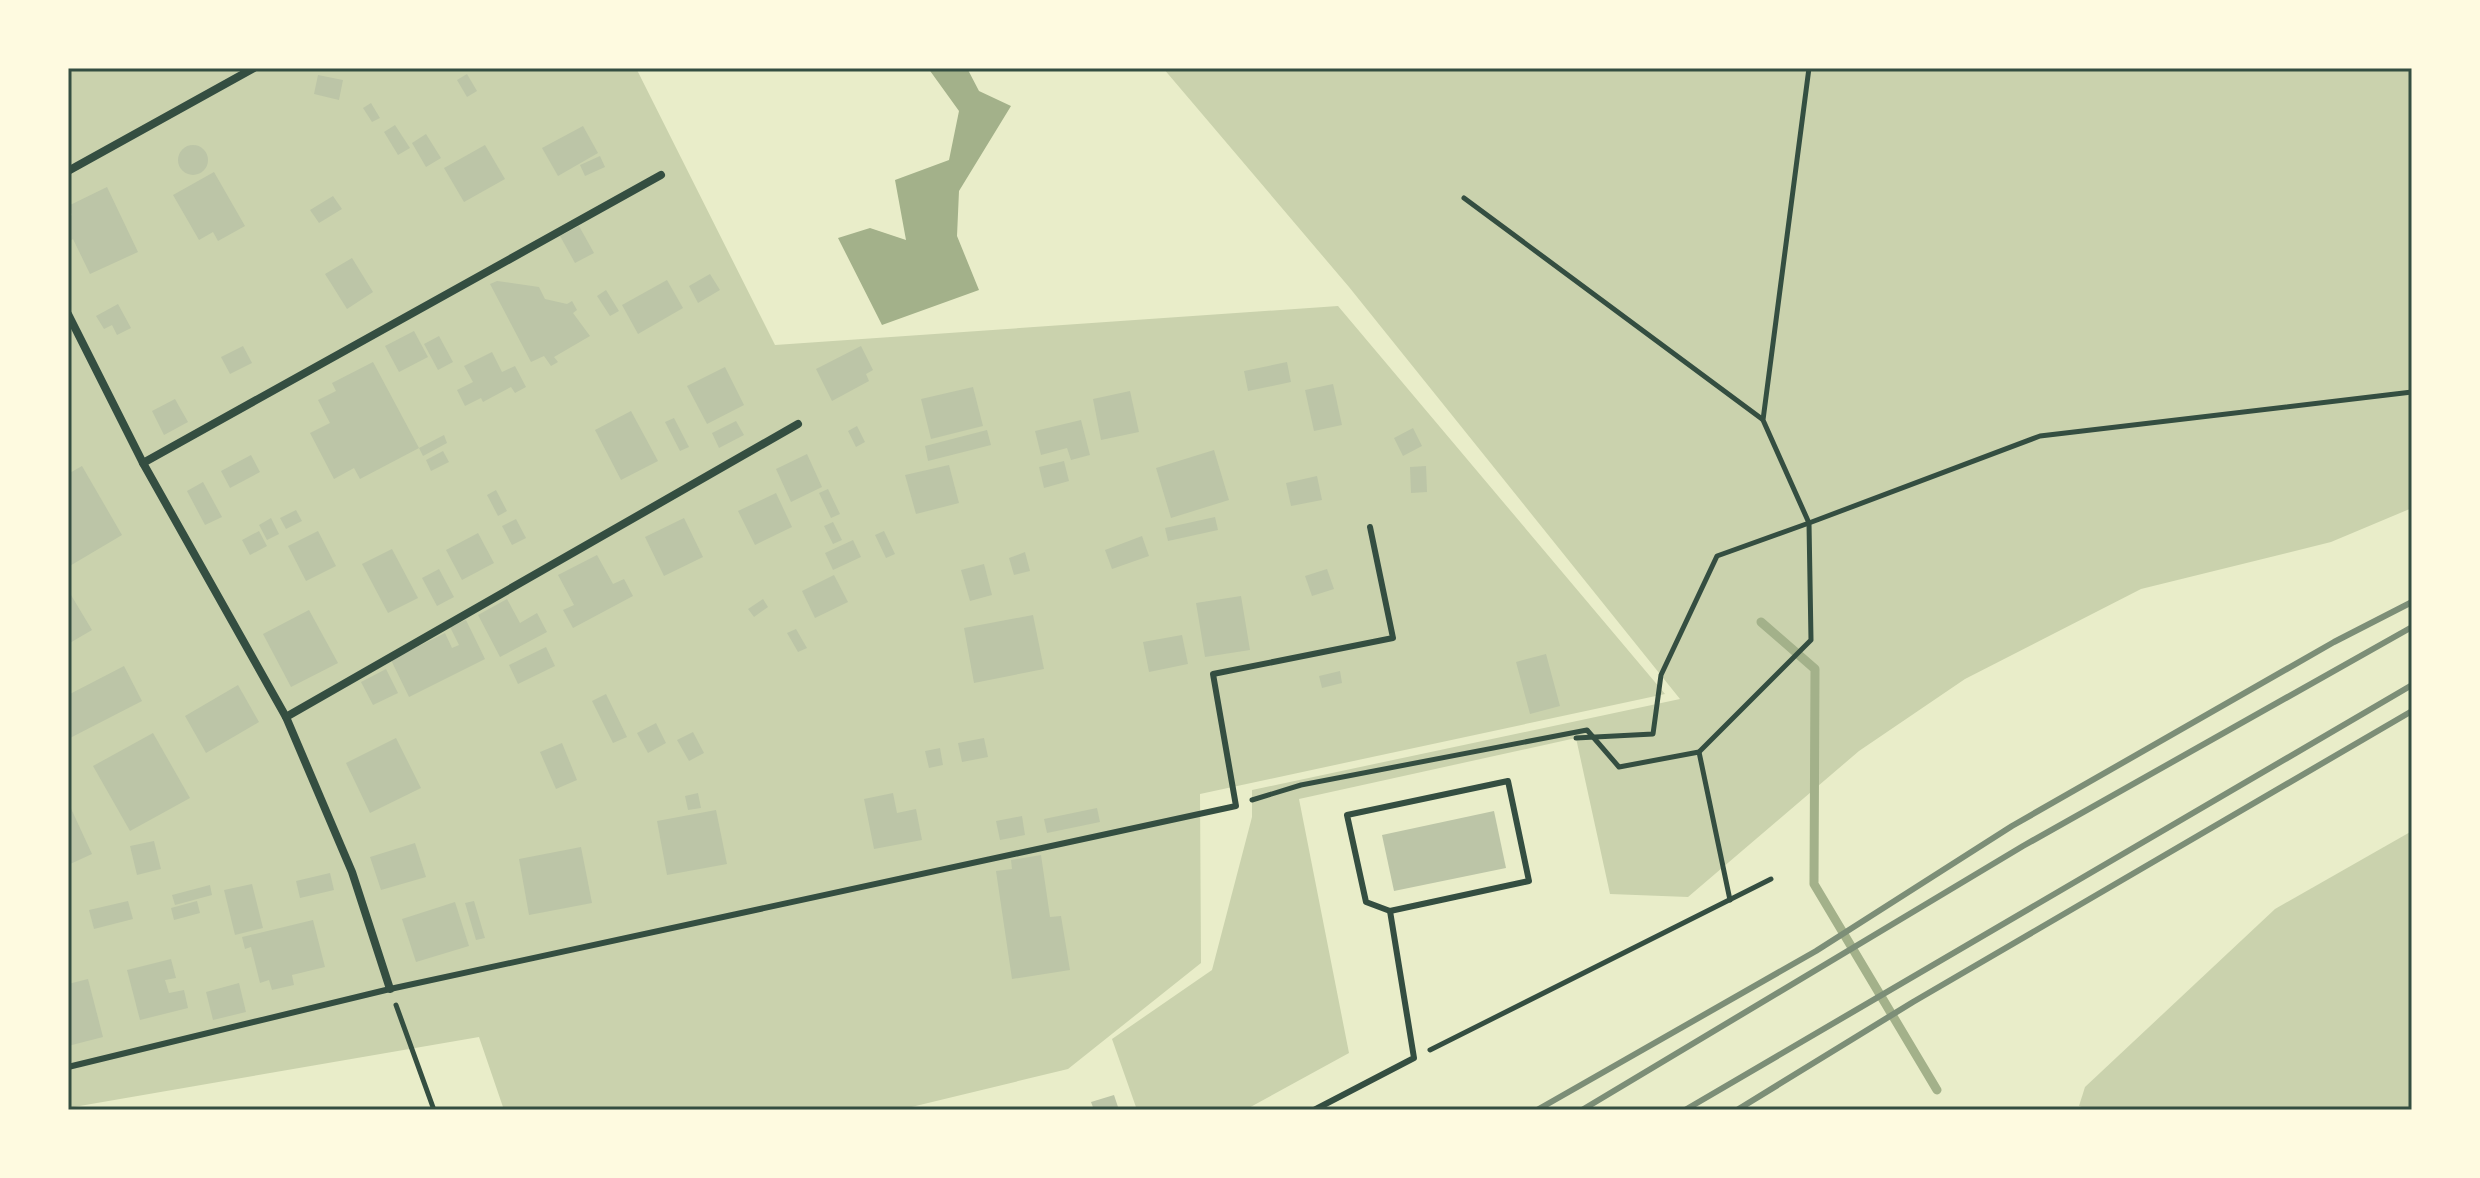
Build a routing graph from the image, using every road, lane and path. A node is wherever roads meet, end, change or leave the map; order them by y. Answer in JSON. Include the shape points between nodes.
{"nodes":[{"id":1,"x":254,"y":68,"type":"edge"},
{"id":2,"x":1809,"y":68,"type":"edge"},
{"id":3,"x":68,"y":171,"type":"edge"},
{"id":4,"x":661,"y":175,"type":"dead end"},
{"id":5,"x":1464,"y":198,"type":"dead end"},
{"id":6,"x":68,"y":314,"type":"edge"},
{"id":7,"x":2412,"y":392,"type":"edge"},
{"id":8,"x":1763,"y":420,"type":"junction"},
{"id":9,"x":798,"y":424,"type":"dead end"},
{"id":10,"x":143,"y":463,"type":"junction"},
{"id":11,"x":1809,"y":523,"type":"junction"},
{"id":12,"x":1370,"y":527,"type":"dead end"},
{"id":13,"x":286,"y":717,"type":"junction"},
{"id":14,"x":1576,"y":738,"type":"dead end"},
{"id":15,"x":1699,"y":752,"type":"junction"},
{"id":16,"x":1236,"y":806,"type":"junction"},
{"id":17,"x":1771,"y":879,"type":"dead end"},
{"id":18,"x":1730,"y":900,"type":"junction"},
{"id":19,"x":1390,"y":911,"type":"junction"},
{"id":20,"x":390,"y":989,"type":"junction"},
{"id":21,"x":1414,"y":1058,"type":"junction"},
{"id":22,"x":68,"y":1067,"type":"edge"},
{"id":23,"x":434,"y":1110,"type":"edge"},
{"id":24,"x":1314,"y":1110,"type":"edge"}],
"edges":[{"from":1,"to":3,"type":"street"},
{"from":2,"to":8,"type":"path"},
{"from":4,"to":10,"type":"street"},
{"from":5,"to":8,"type":"path"},
{"from":6,"to":10,"type":"street"},
{"from":7,"to":11,"type":"path","via":[[2040,436]]},
{"from":8,"to":11,"type":"path"},
{"from":9,"to":13,"type":"street"},
{"from":10,"to":13,"type":"street"},
{"from":11,"to":14,"type":"path","via":[[1717,556],[1661,675],[1653,734]]},
{"from":11,"to":15,"type":"path","via":[[1811,640]]},
{"from":12,"to":16,"type":"lane","via":[[1393,638],[1213,674]]},
{"from":13,"to":20,"type":"street","via":[[352,872]]},
{"from":15,"to":16,"type":"path","via":[[1619,767],[1587,730],[1301,785]]},
{"from":15,"to":18,"type":"path"},
{"from":16,"to":20,"type":"lane"},
{"from":17,"to":18,"type":"path"},
{"from":18,"to":21,"type":"path"},
{"from":19,"to":19,"type":"lane","via":[[1529,881],[1508,781],[1347,815],[1366,902]]},
{"from":19,"to":21,"type":"lane"},
{"from":20,"to":22,"type":"lane"},
{"from":20,"to":23,"type":"path"},
{"from":21,"to":24,"type":"lane"}]}
